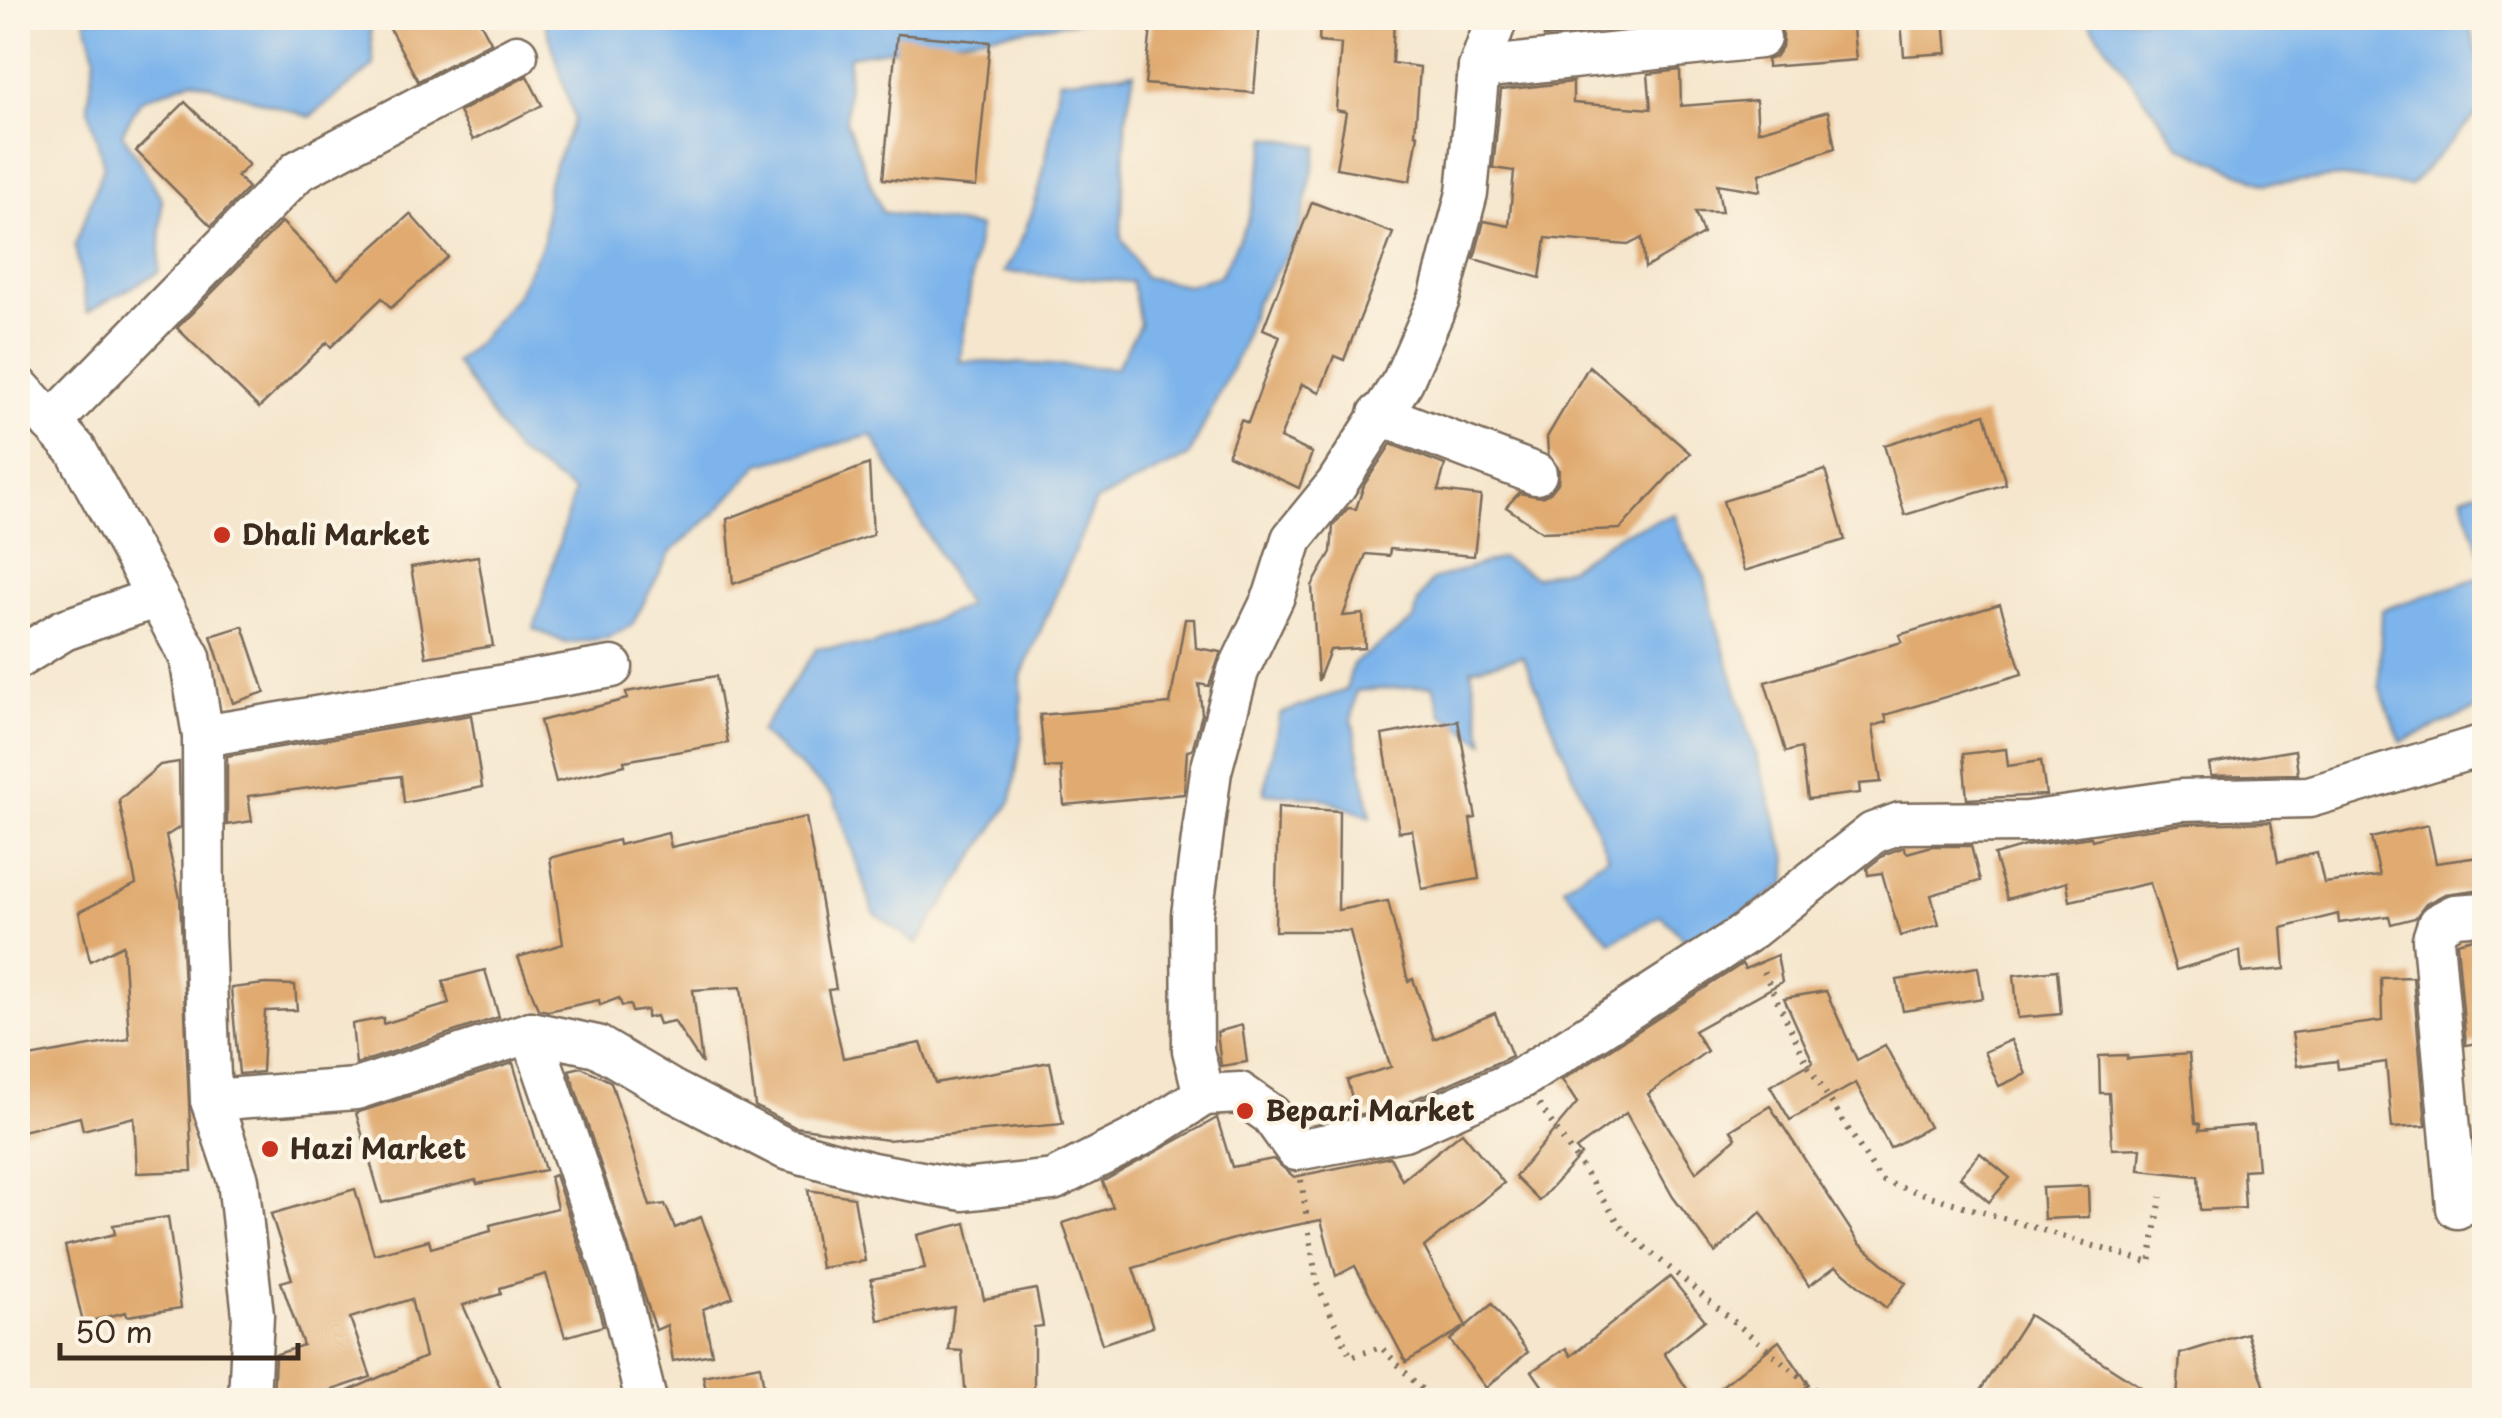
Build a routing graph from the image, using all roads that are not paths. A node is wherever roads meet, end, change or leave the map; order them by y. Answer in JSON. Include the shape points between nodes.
{"nodes":[{"id":1,"x":1497,"y":18,"type":"edge"},
{"id":2,"x":1760,"y":38,"type":"dead end"},
{"id":3,"x":516,"y":55,"type":"dead end"},
{"id":4,"x":1479,"y":68,"type":"junction"},
{"id":5,"x":18,"y":386,"type":"edge"},
{"id":6,"x":1379,"y":414,"type":"junction"},
{"id":7,"x":52,"y":423,"type":"junction"},
{"id":8,"x":1536,"y":474,"type":"dead end"},
{"id":9,"x":157,"y":596,"type":"junction"},
{"id":10,"x":18,"y":658,"type":"edge"},
{"id":11,"x":612,"y":667,"type":"dead end"},
{"id":12,"x":203,"y":736,"type":"junction"},
{"id":13,"x":2484,"y":745,"type":"edge"},
{"id":14,"x":2484,"y":913,"type":"edge"},
{"id":15,"x":530,"y":1032,"type":"junction"},
{"id":16,"x":1204,"y":1094,"type":"junction"},
{"id":17,"x":212,"y":1100,"type":"junction"},
{"id":18,"x":2457,"y":1208,"type":"dead end"},
{"id":19,"x":249,"y":1400,"type":"edge"},
{"id":20,"x":646,"y":1400,"type":"edge"}],
"edges":[{"from":1,"to":4,"type":"street"},
{"from":2,"to":4,"type":"street"},
{"from":3,"to":7,"type":"street","via":[[298,171]]},
{"from":4,"to":6,"type":"street","via":[[1467,193],[1438,298],[1403,381]]},
{"from":5,"to":7,"type":"street"},
{"from":6,"to":8,"type":"street"},
{"from":6,"to":16,"type":"street","via":[[1336,485],[1292,539],[1238,671],[1211,772],[1192,915],[1192,1050]]},
{"from":7,"to":9,"type":"street","via":[[76,450]]},
{"from":9,"to":10,"type":"street","via":[[64,630]]},
{"from":9,"to":12,"type":"street","via":[[190,656]]},
{"from":11,"to":12,"type":"street"},
{"from":12,"to":17,"type":"street"},
{"from":13,"to":16,"type":"street","via":[[2310,797],[2182,800],[2027,822],[1900,823],[1874,833],[1746,934],[1522,1078],[1404,1130],[1296,1150],[1271,1115],[1240,1093]]},
{"from":14,"to":18,"type":"street","via":[[2454,915],[2438,924],[2433,939]]},
{"from":15,"to":16,"type":"street","via":[[597,1046],[786,1148],[964,1190],[1053,1180]]},
{"from":15,"to":17,"type":"street","via":[[356,1089]]},
{"from":15,"to":20,"type":"street","via":[[616,1280]]},
{"from":17,"to":19,"type":"street","via":[[238,1180],[253,1315]]}]}
